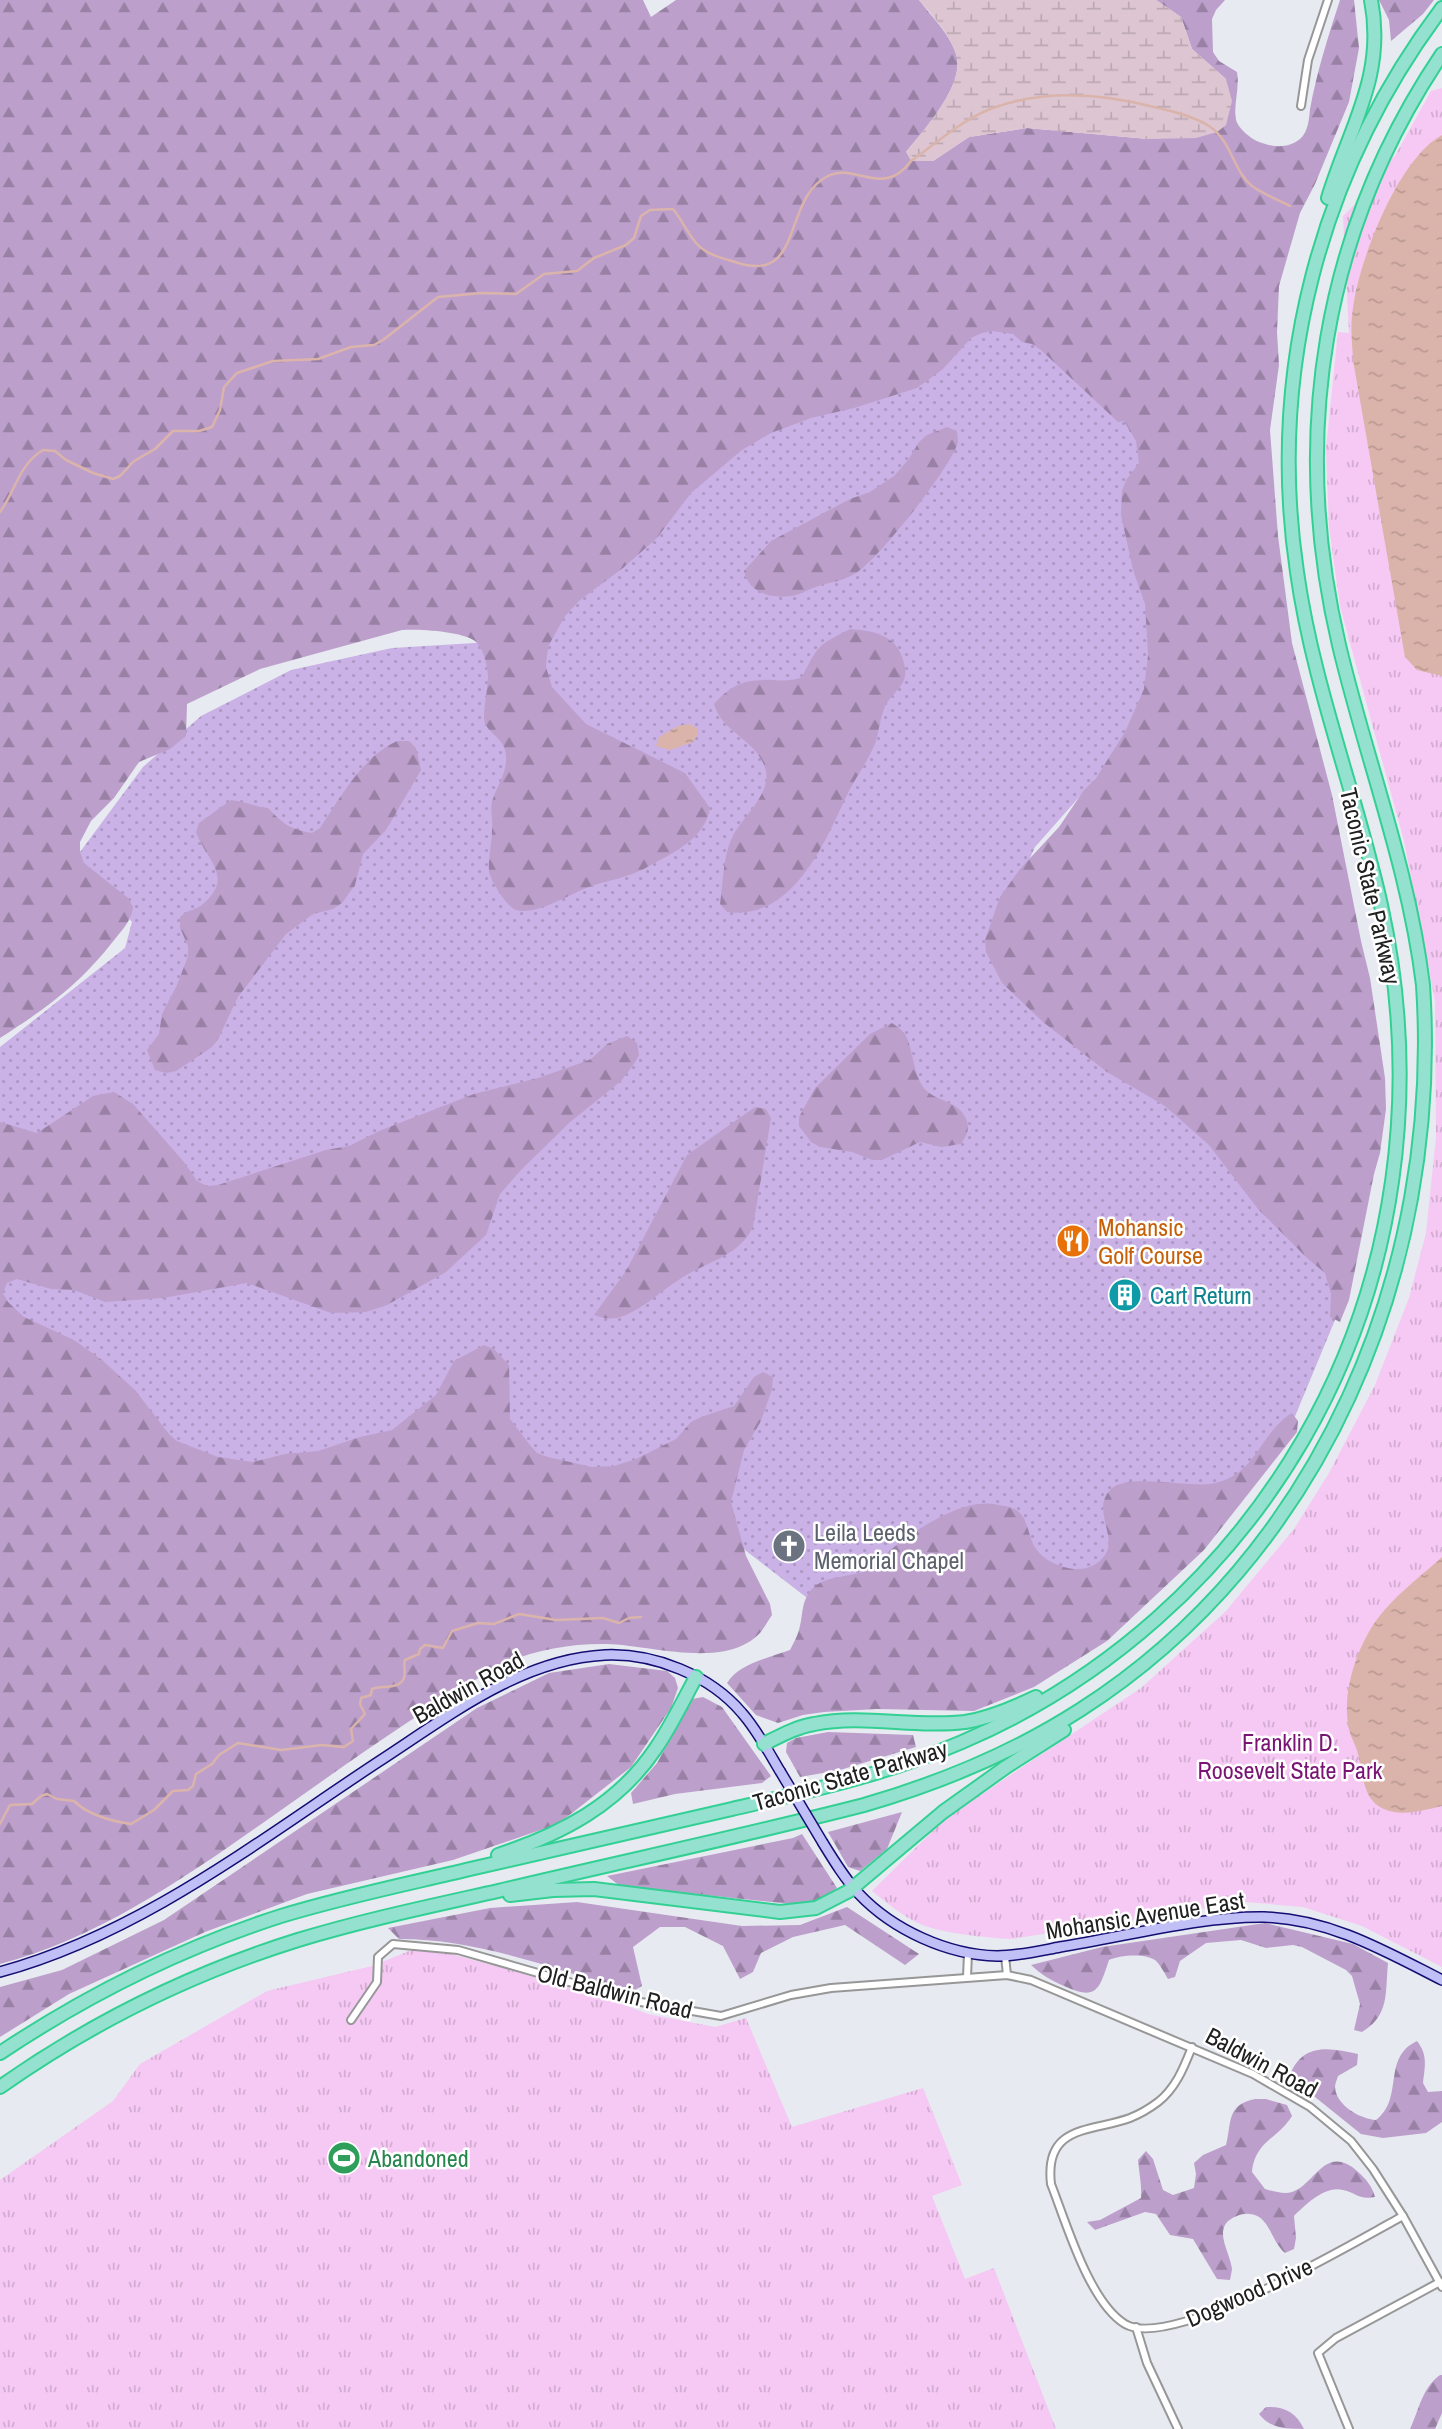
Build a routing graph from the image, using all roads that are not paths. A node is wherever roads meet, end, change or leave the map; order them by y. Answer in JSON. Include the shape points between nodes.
{"nodes":[{"id":1,"x":1328,"y":0,"type":"edge"},
{"id":2,"x":1371,"y":0,"type":"edge"},
{"id":3,"x":1442,"y":8,"type":"edge"},
{"id":4,"x":1442,"y":54,"type":"edge"},
{"id":5,"x":1301,"y":106,"type":"dead end"},
{"id":6,"x":1317,"y":254,"type":"junction"},
{"id":7,"x":1148,"y":1661,"type":"junction"},
{"id":8,"x":1087,"y":1673,"type":"junction"},
{"id":9,"x":696,"y":1677,"type":"junction"},
{"id":10,"x":764,"y":1744,"type":"junction"},
{"id":11,"x":427,"y":1879,"type":"junction"},
{"id":12,"x":853,"y":1888,"type":"junction"},
{"id":13,"x":438,"y":1904,"type":"junction"},
{"id":14,"x":968,"y":1952,"type":"junction"},
{"id":15,"x":1005,"y":1956,"type":"junction"},
{"id":16,"x":0,"y":1972,"type":"edge"},
{"id":17,"x":1007,"y":1975,"type":"junction"},
{"id":18,"x":967,"y":1977,"type":"junction"},
{"id":19,"x":1442,"y":1980,"type":"edge"},
{"id":20,"x":351,"y":2020,"type":"dead end"},
{"id":21,"x":1192,"y":2047,"type":"junction"},
{"id":22,"x":0,"y":2053,"type":"edge"},
{"id":23,"x":0,"y":2087,"type":"edge"},
{"id":24,"x":1404,"y":2216,"type":"junction"},
{"id":25,"x":1441,"y":2284,"type":"edge"},
{"id":26,"x":1136,"y":2327,"type":"junction"},
{"id":27,"x":1178,"y":2429,"type":"edge"},
{"id":28,"x":1349,"y":2429,"type":"edge"}],
"edges":[{"from":1,"to":5,"type":"street","via":[[1308,60]]},
{"from":2,"to":6,"type":"highway","via":[[1375,37],[1370,83],[1328,197]]},
{"from":3,"to":6,"type":"highway","name":"Taconic State Parkway","via":[[1371,120],[1335,199]]},
{"from":4,"to":7,"type":"highway","name":"Taconic State Parkway","via":[[1392,139],[1348,245],[1326,338],[1316,444],[1319,531],[1333,617],[1401,870],[1423,987],[1428,1104],[1415,1220],[1379,1342],[1357,1396],[1320,1464],[1252,1559],[1199,1616]]},
{"from":6,"to":8,"type":"highway","name":"Taconic State Parkway","via":[[1294,368],[1290,514],[1306,627],[1375,881],[1392,967],[1401,1082],[1391,1197],[1353,1335],[1287,1466],[1197,1580],[1133,1639]]},
{"from":7,"to":12,"type":"highway","via":[[1082,1718],[937,1816]]},
{"from":7,"to":13,"type":"highway","name":"Taconic State Parkway","via":[[1035,1737],[920,1788],[824,1815]]},
{"from":8,"to":10,"type":"highway","via":[[979,1719],[946,1723],[829,1721]]},
{"from":8,"to":11,"type":"highway","name":"Taconic State Parkway","via":[[986,1731],[887,1770]]},
{"from":9,"to":10,"type":"street","name":"Baldwin Road","via":[[736,1706]]},
{"from":9,"to":11,"type":"highway","via":[[651,1755],[597,1809],[546,1838]]},
{"from":9,"to":16,"type":"street","name":"Baldwin Road","via":[[657,1662],[613,1655],[562,1662],[522,1676],[448,1716],[163,1903],[76,1947]]},
{"from":10,"to":12,"type":"street","name":"Baldwin Road","bridge":true},
{"from":11,"to":22,"type":"highway","name":"Taconic State Parkway","via":[[286,1915],[204,1945],[96,1995]]},
{"from":12,"to":13,"type":"highway","via":[[822,1906],[795,1913],[581,1889]]},
{"from":12,"to":14,"type":"street","name":"Baldwin Road","via":[[901,1927]]},
{"from":13,"to":23,"type":"highway","name":"Taconic State Parkway","via":[[288,1943],[189,1980],[103,2023]]},
{"from":14,"to":15,"type":"street","name":"Mohansic Avenue East"},
{"from":14,"to":18,"type":"street"},
{"from":15,"to":17,"type":"street"},
{"from":15,"to":19,"type":"street","name":"Mohansic Avenue East","via":[[1210,1921],[1265,1917],[1340,1931]]},
{"from":17,"to":18,"type":"street","name":"Old Baldwin Road"},
{"from":17,"to":21,"type":"street","name":"Baldwin Road","via":[[1031,1980]]},
{"from":18,"to":20,"type":"street","name":"Old Baldwin Road","via":[[831,1988],[721,2016],[635,2001],[458,1950],[393,1944],[378,1957],[377,1982]]},
{"from":21,"to":24,"type":"street","name":"Baldwin Road","via":[[1270,2082],[1320,2115],[1362,2153]]},
{"from":21,"to":26,"type":"street","via":[[1181,2073],[1160,2100],[1132,2117],[1094,2125],[1067,2137],[1057,2147],[1050,2169],[1051,2184],[1088,2279],[1123,2323]]},
{"from":24,"to":25,"type":"street","name":"Baldwin Road"},
{"from":24,"to":26,"type":"street","name":"Dogwood Drive","via":[[1228,2306],[1183,2323]]},
{"from":25,"to":28,"type":"street","via":[[1336,2338],[1318,2353]]},
{"from":26,"to":27,"type":"street","via":[[1147,2363]]}]}
